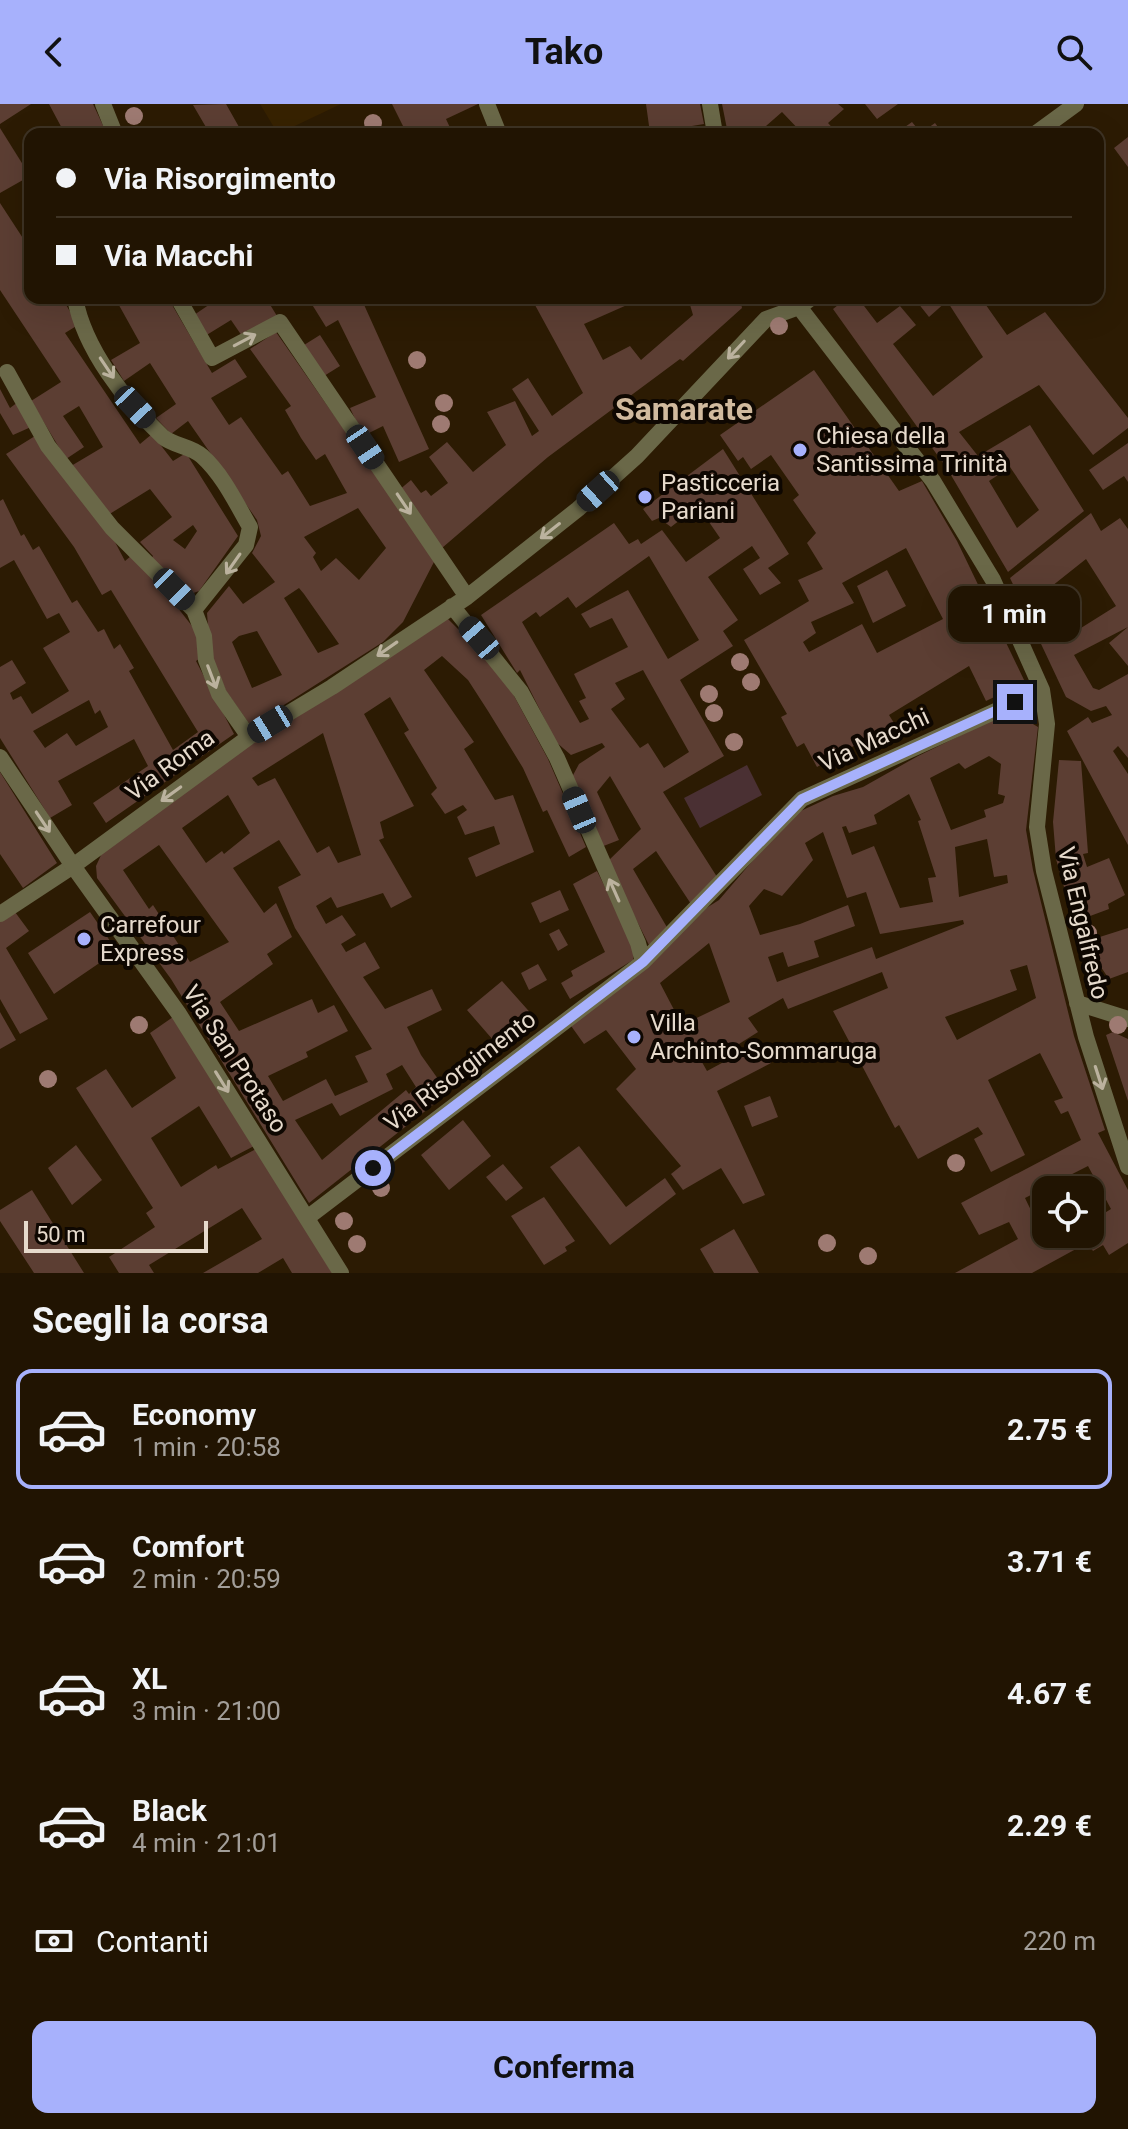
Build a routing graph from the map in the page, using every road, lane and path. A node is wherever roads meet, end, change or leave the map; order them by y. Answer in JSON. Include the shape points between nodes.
{"nodes":[{"id":1,"x":103,"y":104,"type":"edge"},
{"id":2,"x":487,"y":104,"type":"edge"},
{"id":3,"x":710,"y":104,"type":"edge"},
{"id":4,"x":1076,"y":104,"type":"edge"},
{"id":5,"x":113,"y":128,"type":"edge"},
{"id":6,"x":497,"y":128,"type":"edge"},
{"id":7,"x":710,"y":128,"type":"edge"},
{"id":8,"x":1043,"y":128,"type":"edge"},
{"id":9,"x":76,"y":304,"type":"edge"},
{"id":10,"x":181,"y":304,"type":"edge"},
{"id":11,"x":795,"y":304,"type":"edge"},
{"id":12,"x":803,"y":304,"type":"edge"},
{"id":13,"x":7,"y":372,"type":"dead end"},
{"id":14,"x":467,"y":597,"type":"junction"},
{"id":15,"x":452,"y":606,"type":"junction"},
{"id":16,"x":194,"y":610,"type":"junction"},
{"id":17,"x":1042,"y":690,"type":"junction"},
{"id":18,"x":249,"y":737,"type":"junction"},
{"id":19,"x":0,"y":757,"type":"edge"},
{"id":20,"x":73,"y":866,"type":"junction"},
{"id":21,"x":0,"y":914,"type":"edge"},
{"id":22,"x":643,"y":962,"type":"junction"},
{"id":23,"x":1077,"y":1003,"type":"junction"},
{"id":24,"x":1128,"y":1019,"type":"edge"},
{"id":25,"x":1127,"y":1165,"type":"edge"},
{"id":26,"x":307,"y":1218,"type":"junction"},
{"id":27,"x":341,"y":1273,"type":"edge"}],
"edges":[{"from":1,"to":5,"type":"street"},
{"from":2,"to":6,"type":"street"},
{"from":3,"to":7,"type":"street"},
{"from":4,"to":8,"type":"street"},
{"from":9,"to":16,"type":"street","one_way":true,"via":[[119,386],[166,440],[200,454],[250,527],[246,545]]},
{"from":10,"to":14,"type":"street","one_way":true,"via":[[212,358],[280,322]]},
{"from":11,"to":14,"type":"street","name":"Via Roma","one_way":true,"via":[[766,319],[637,456],[578,509]]},
{"from":12,"to":17,"type":"street","name":"Via Engalfredo","via":[[933,481],[993,580]]},
{"from":13,"to":16,"type":"street","via":[[48,446],[112,528]]},
{"from":14,"to":15,"type":"street","name":"Via Roma"},
{"from":15,"to":18,"type":"street","name":"Via Roma","one_way":true},
{"from":22,"to":15,"type":"street","one_way":true,"via":[[557,758],[521,692]]},
{"from":16,"to":18,"type":"street","one_way":true,"via":[[219,694]]},
{"from":17,"to":22,"type":"street","name":"Via Macchi","via":[[802,799]]},
{"from":17,"to":23,"type":"street","name":"Via Engalfredo","via":[[1047,724],[1037,827]]},
{"from":18,"to":20,"type":"street","name":"Via Roma","one_way":true},
{"from":19,"to":20,"type":"street","name":"Via San Protaso","one_way":true},
{"from":20,"to":21,"type":"street","name":"Via Roma"},
{"from":20,"to":26,"type":"street","name":"Via San Protaso","one_way":true,"via":[[179,1014]]},
{"from":22,"to":26,"type":"street","name":"Via Risorgimento"},
{"from":23,"to":24,"type":"street"},
{"from":23,"to":25,"type":"street","name":"Via Engalfredo","one_way":true},
{"from":26,"to":27,"type":"street","name":"Via San Protaso"}]}
